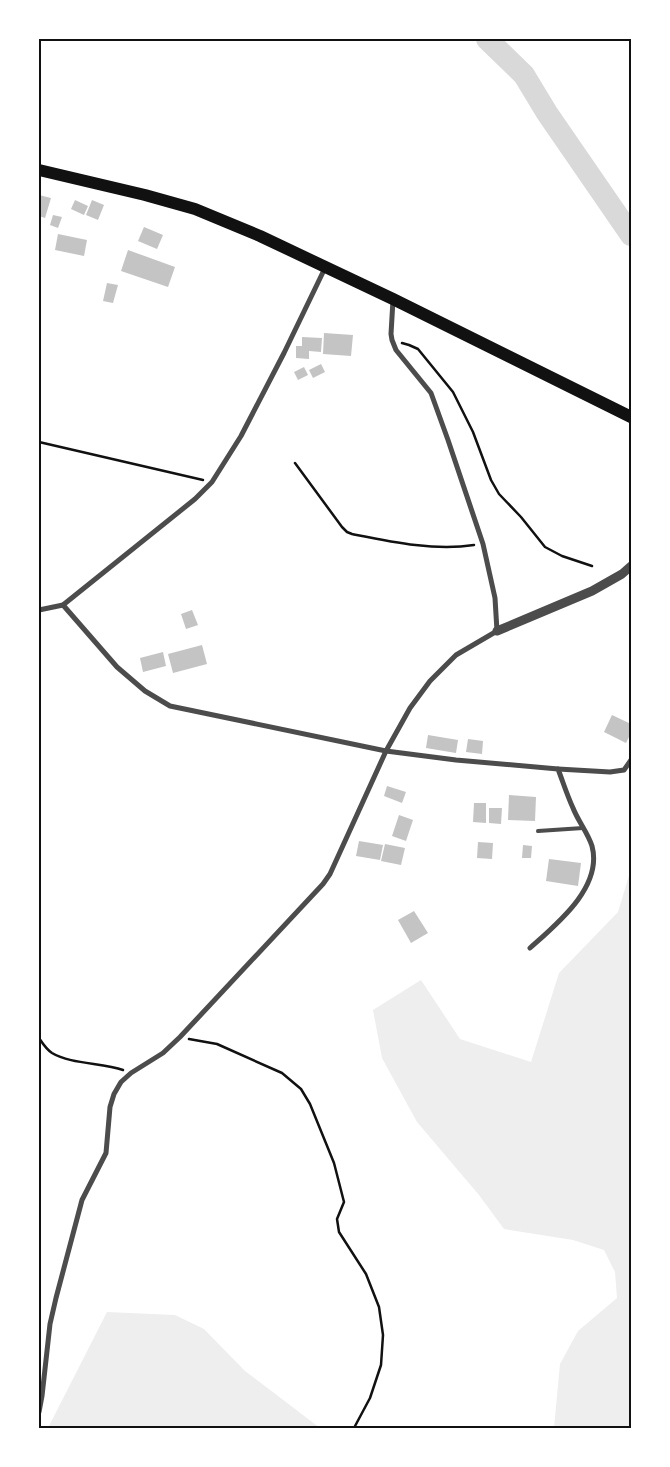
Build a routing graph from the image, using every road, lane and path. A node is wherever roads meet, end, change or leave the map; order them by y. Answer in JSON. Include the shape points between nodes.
{"nodes":[{"id":1,"x":39,"y":170,"type":"edge"},
{"id":2,"x":325,"y":268,"type":"junction"},
{"id":3,"x":393,"y":299,"type":"junction"},
{"id":4,"x":392,"y":340,"type":"junction"},
{"id":5,"x":631,"y":417,"type":"edge"},
{"id":6,"x":39,"y":442,"type":"edge"},
{"id":7,"x":295,"y":463,"type":"dead end"},
{"id":8,"x":212,"y":482,"type":"junction"},
{"id":9,"x":483,"y":544,"type":"junction"},
{"id":10,"x":592,"y":566,"type":"dead end"},
{"id":11,"x":631,"y":566,"type":"edge"},
{"id":12,"x":63,"y":605,"type":"junction"},
{"id":13,"x":39,"y":610,"type":"edge"},
{"id":14,"x":497,"y":631,"type":"junction"},
{"id":15,"x":386,"y":751,"type":"junction"},
{"id":16,"x":631,"y":760,"type":"edge"},
{"id":17,"x":558,"y":769,"type":"junction"},
{"id":18,"x":583,"y":828,"type":"junction"},
{"id":19,"x":538,"y":831,"type":"dead end"},
{"id":20,"x":530,"y":948,"type":"dead end"},
{"id":21,"x":180,"y":1037,"type":"junction"},
{"id":22,"x":39,"y":1038,"type":"edge"},
{"id":23,"x":131,"y":1073,"type":"junction"},
{"id":24,"x":39,"y":1412,"type":"edge"},
{"id":25,"x":354,"y":1428,"type":"edge"}],
"edges":[{"from":1,"to":2,"type":"highway","via":[[195,209]]},
{"from":2,"to":3,"type":"highway"},
{"from":2,"to":8,"type":"street","via":[[241,436]]},
{"from":3,"to":4,"type":"street"},
{"from":3,"to":5,"type":"highway"},
{"from":4,"to":9,"type":"street","via":[[396,350],[431,393]]},
{"from":4,"to":10,"type":"path","via":[[418,350],[453,392],[499,494],[545,547]]},
{"from":6,"to":8,"type":"path"},
{"from":7,"to":9,"type":"path","via":[[347,532],[408,544],[462,547]]},
{"from":8,"to":12,"type":"street"},
{"from":9,"to":14,"type":"street","via":[[495,598]]},
{"from":11,"to":14,"type":"street","via":[[592,591]]},
{"from":12,"to":13,"type":"street"},
{"from":12,"to":15,"type":"street","via":[[117,666],[145,691],[170,706]]},
{"from":14,"to":15,"type":"street","via":[[456,655],[430,681],[410,708]]},
{"from":15,"to":17,"type":"street"},
{"from":15,"to":21,"type":"street","via":[[330,874]]},
{"from":16,"to":17,"type":"street","via":[[624,770],[610,772]]},
{"from":17,"to":18,"type":"street"},
{"from":18,"to":19,"type":"lane"},
{"from":18,"to":20,"type":"street","via":[[592,845],[594,861],[590,878],[565,916]]},
{"from":21,"to":23,"type":"street","via":[[163,1053]]},
{"from":21,"to":25,"type":"path","via":[[217,1044],[282,1073],[301,1089],[310,1104],[334,1163],[344,1202],[337,1219],[339,1232],[366,1274],[378,1307],[383,1336],[381,1366],[370,1398]]},
{"from":22,"to":23,"type":"path","via":[[44,1046],[64,1058],[112,1066]]},
{"from":23,"to":24,"type":"street","via":[[114,1094],[106,1153],[82,1200],[50,1324]]}]}
